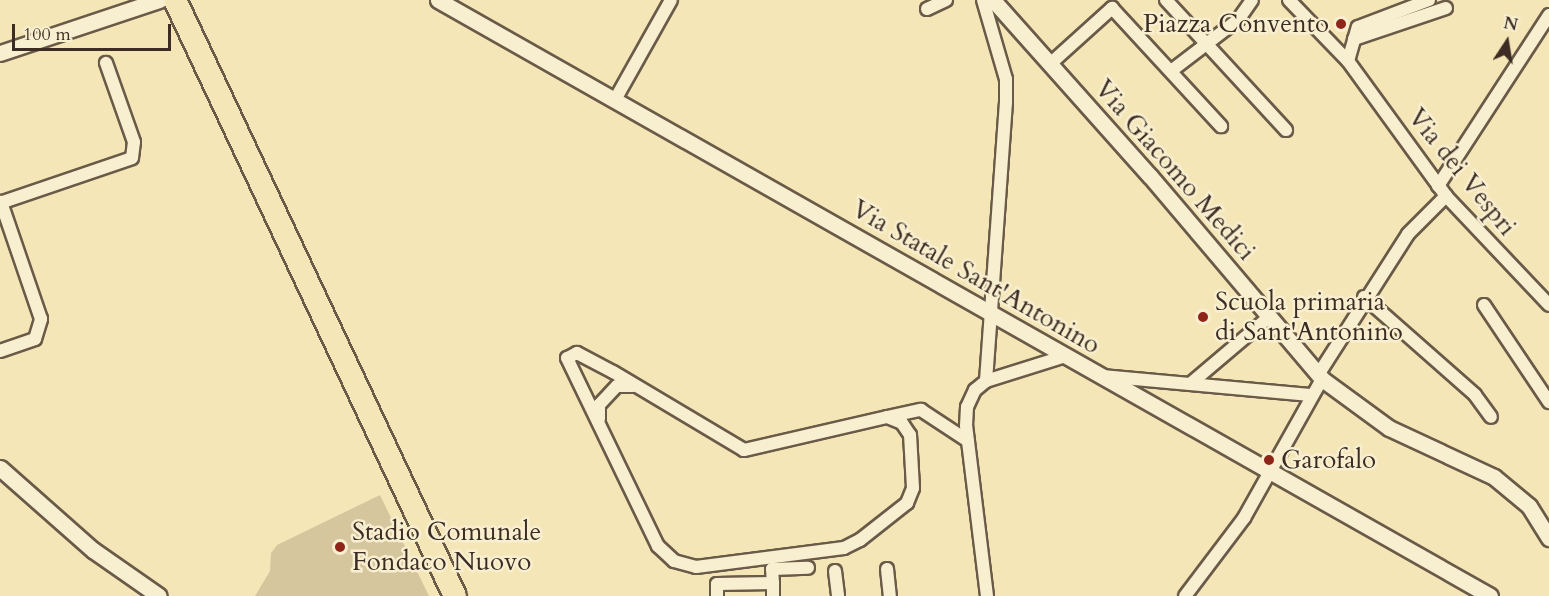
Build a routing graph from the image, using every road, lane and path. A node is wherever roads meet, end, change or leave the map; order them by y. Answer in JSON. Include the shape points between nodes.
{"nodes":[{"id":1,"x":159,"y":0,"type":"edge"},
{"id":2,"x":175,"y":0,"type":"edge"},
{"id":3,"x":438,"y":0,"type":"edge"},
{"id":4,"x":670,"y":0,"type":"edge"},
{"id":5,"x":946,"y":0,"type":"edge"},
{"id":6,"x":983,"y":0,"type":"edge"},
{"id":7,"x":993,"y":0,"type":"edge"},
{"id":8,"x":1166,"y":0,"type":"edge"},
{"id":9,"x":1252,"y":0,"type":"edge"},
{"id":10,"x":1289,"y":0,"type":"edge"},
{"id":11,"x":1429,"y":0,"type":"edge"},
{"id":12,"x":1446,"y":8,"type":"dead end"},
{"id":13,"x":927,"y":9,"type":"dead end"},
{"id":14,"x":1549,"y":15,"type":"edge"},
{"id":15,"x":1354,"y":39,"type":"junction"},
{"id":16,"x":1206,"y":44,"type":"junction"},
{"id":17,"x":0,"y":52,"type":"edge"},
{"id":18,"x":1348,"y":61,"type":"junction"},
{"id":19,"x":106,"y":63,"type":"dead end"},
{"id":20,"x":1050,"y":63,"type":"junction"},
{"id":21,"x":1171,"y":71,"type":"junction"},
{"id":22,"x":616,"y":98,"type":"junction"},
{"id":23,"x":1221,"y":126,"type":"dead end"},
{"id":24,"x":1286,"y":130,"type":"dead end"},
{"id":25,"x":1442,"y":191,"type":"junction"},
{"id":26,"x":1,"y":203,"type":"edge"},
{"id":27,"x":1364,"y":297,"type":"junction"},
{"id":28,"x":1484,"y":305,"type":"dead end"},
{"id":29,"x":1549,"y":306,"type":"edge"},
{"id":30,"x":994,"y":314,"type":"junction"},
{"id":31,"x":1269,"y":317,"type":"junction"},
{"id":32,"x":0,"y":351,"type":"edge"},
{"id":33,"x":1066,"y":356,"type":"junction"},
{"id":34,"x":613,"y":372,"type":"junction"},
{"id":35,"x":1101,"y":375,"type":"junction"},
{"id":36,"x":1320,"y":377,"type":"junction"},
{"id":37,"x":986,"y":381,"type":"junction"},
{"id":38,"x":1190,"y":384,"type":"junction"},
{"id":39,"x":617,"y":386,"type":"junction"},
{"id":40,"x":640,"y":388,"type":"junction"},
{"id":41,"x":582,"y":392,"type":"junction"},
{"id":42,"x":1310,"y":396,"type":"junction"},
{"id":43,"x":602,"y":401,"type":"junction"},
{"id":44,"x":1549,"y":402,"type":"edge"},
{"id":45,"x":887,"y":417,"type":"junction"},
{"id":46,"x":1491,"y":417,"type":"dead end"},
{"id":47,"x":936,"y":419,"type":"junction"},
{"id":48,"x":599,"y":422,"type":"junction"},
{"id":49,"x":910,"y":435,"type":"junction"},
{"id":50,"x":968,"y":441,"type":"junction"},
{"id":51,"x":0,"y":468,"type":"edge"},
{"id":52,"x":1273,"y":472,"type":"junction"},
{"id":53,"x":1549,"y":538,"type":"edge"},
{"id":54,"x":808,"y":568,"type":"dead end"},
{"id":55,"x":887,"y":569,"type":"dead end"},
{"id":56,"x":835,"y":571,"type":"dead end"},
{"id":57,"x":773,"y":583,"type":"junction"},
{"id":58,"x":159,"y":596,"type":"edge"},
{"id":59,"x":455,"y":596,"type":"edge"},
{"id":60,"x":717,"y":596,"type":"edge"},
{"id":61,"x":773,"y":596,"type":"edge"},
{"id":62,"x":838,"y":596,"type":"edge"},
{"id":63,"x":890,"y":596,"type":"edge"},
{"id":64,"x":987,"y":596,"type":"edge"},
{"id":65,"x":1185,"y":596,"type":"edge"},
{"id":66,"x":1490,"y":596,"type":"edge"}],
"edges":[{"from":1,"to":17,"type":"street"},
{"from":2,"to":59,"type":"highway"},
{"from":3,"to":22,"type":"street","name":"Via Statale Sant'Antonino"},
{"from":4,"to":22,"type":"street"},
{"from":5,"to":13,"type":"street"},
{"from":6,"to":30,"type":"street","via":[[1006,91]]},
{"from":7,"to":20,"type":"street","name":"Via Giacomo Medici"},
{"from":8,"to":16,"type":"street"},
{"from":9,"to":16,"type":"street","via":[[1238,20]]},
{"from":10,"to":18,"type":"street"},
{"from":11,"to":15,"type":"street","via":[[1358,27]]},
{"from":12,"to":15,"type":"street"},
{"from":14,"to":25,"type":"street"},
{"from":15,"to":18,"type":"street"},
{"from":16,"to":21,"type":"street"},
{"from":16,"to":24,"type":"street"},
{"from":18,"to":25,"type":"street","name":"Via dei Vespri"},
{"from":19,"to":26,"type":"street","via":[[134,142],[132,158]]},
{"from":20,"to":21,"type":"street","via":[[1112,8]]},
{"from":20,"to":31,"type":"street","name":"Via Giacomo Medici"},
{"from":21,"to":23,"type":"street"},
{"from":22,"to":30,"type":"street","name":"Via Statale Sant'Antonino"},
{"from":25,"to":27,"type":"street"},
{"from":25,"to":29,"type":"street","name":"Via dei Vespri"},
{"from":26,"to":32,"type":"street","via":[[41,319],[35,339]]},
{"from":27,"to":36,"type":"street"},
{"from":27,"to":46,"type":"street","via":[[1475,395]]},
{"from":28,"to":44,"type":"street"},
{"from":30,"to":33,"type":"street","name":"Via Statale Sant'Antonino"},
{"from":30,"to":37,"type":"street"},
{"from":31,"to":36,"type":"street","name":"Via Giacomo Medici"},
{"from":31,"to":38,"type":"street"},
{"from":33,"to":35,"type":"street","name":"Via Statale Sant'Antonino"},
{"from":33,"to":37,"type":"street"},
{"from":34,"to":39,"type":"street"},
{"from":34,"to":40,"type":"street"},
{"from":34,"to":41,"type":"street","via":[[577,353],[568,355],[567,362]]},
{"from":35,"to":38,"type":"street"},
{"from":35,"to":52,"type":"street","name":"Via Statale Sant'Antonino"},
{"from":36,"to":42,"type":"street"},
{"from":36,"to":53,"type":"street","name":"Via Giacomo Medici","via":[[1389,428],[1494,477],[1529,506]]},
{"from":37,"to":50,"type":"street","via":[[975,390],[967,407]]},
{"from":38,"to":42,"type":"street"},
{"from":39,"to":40,"type":"street"},
{"from":39,"to":43,"type":"street"},
{"from":40,"to":45,"type":"street","via":[[744,450]]},
{"from":41,"to":43,"type":"street"},
{"from":41,"to":48,"type":"street"},
{"from":42,"to":52,"type":"street"},
{"from":43,"to":48,"type":"street"},
{"from":45,"to":47,"type":"street","via":[[921,410]]},
{"from":45,"to":49,"type":"street","via":[[903,423]]},
{"from":47,"to":49,"type":"street","via":[[914,419]]},
{"from":47,"to":50,"type":"street"},
{"from":48,"to":49,"type":"street","via":[[658,546],[674,561],[696,567],[844,548],[860,540],[911,495]]},
{"from":50,"to":64,"type":"street"},
{"from":51,"to":58,"type":"street","via":[[93,550]]},
{"from":52,"to":65,"type":"street"},
{"from":52,"to":66,"type":"street","name":"Via Statale Sant'Antonino"},
{"from":54,"to":57,"type":"street","via":[[772,569]]},
{"from":55,"to":63,"type":"street"},
{"from":56,"to":62,"type":"street"},
{"from":57,"to":60,"type":"street","via":[[717,584]]},
{"from":57,"to":61,"type":"street"}]}
